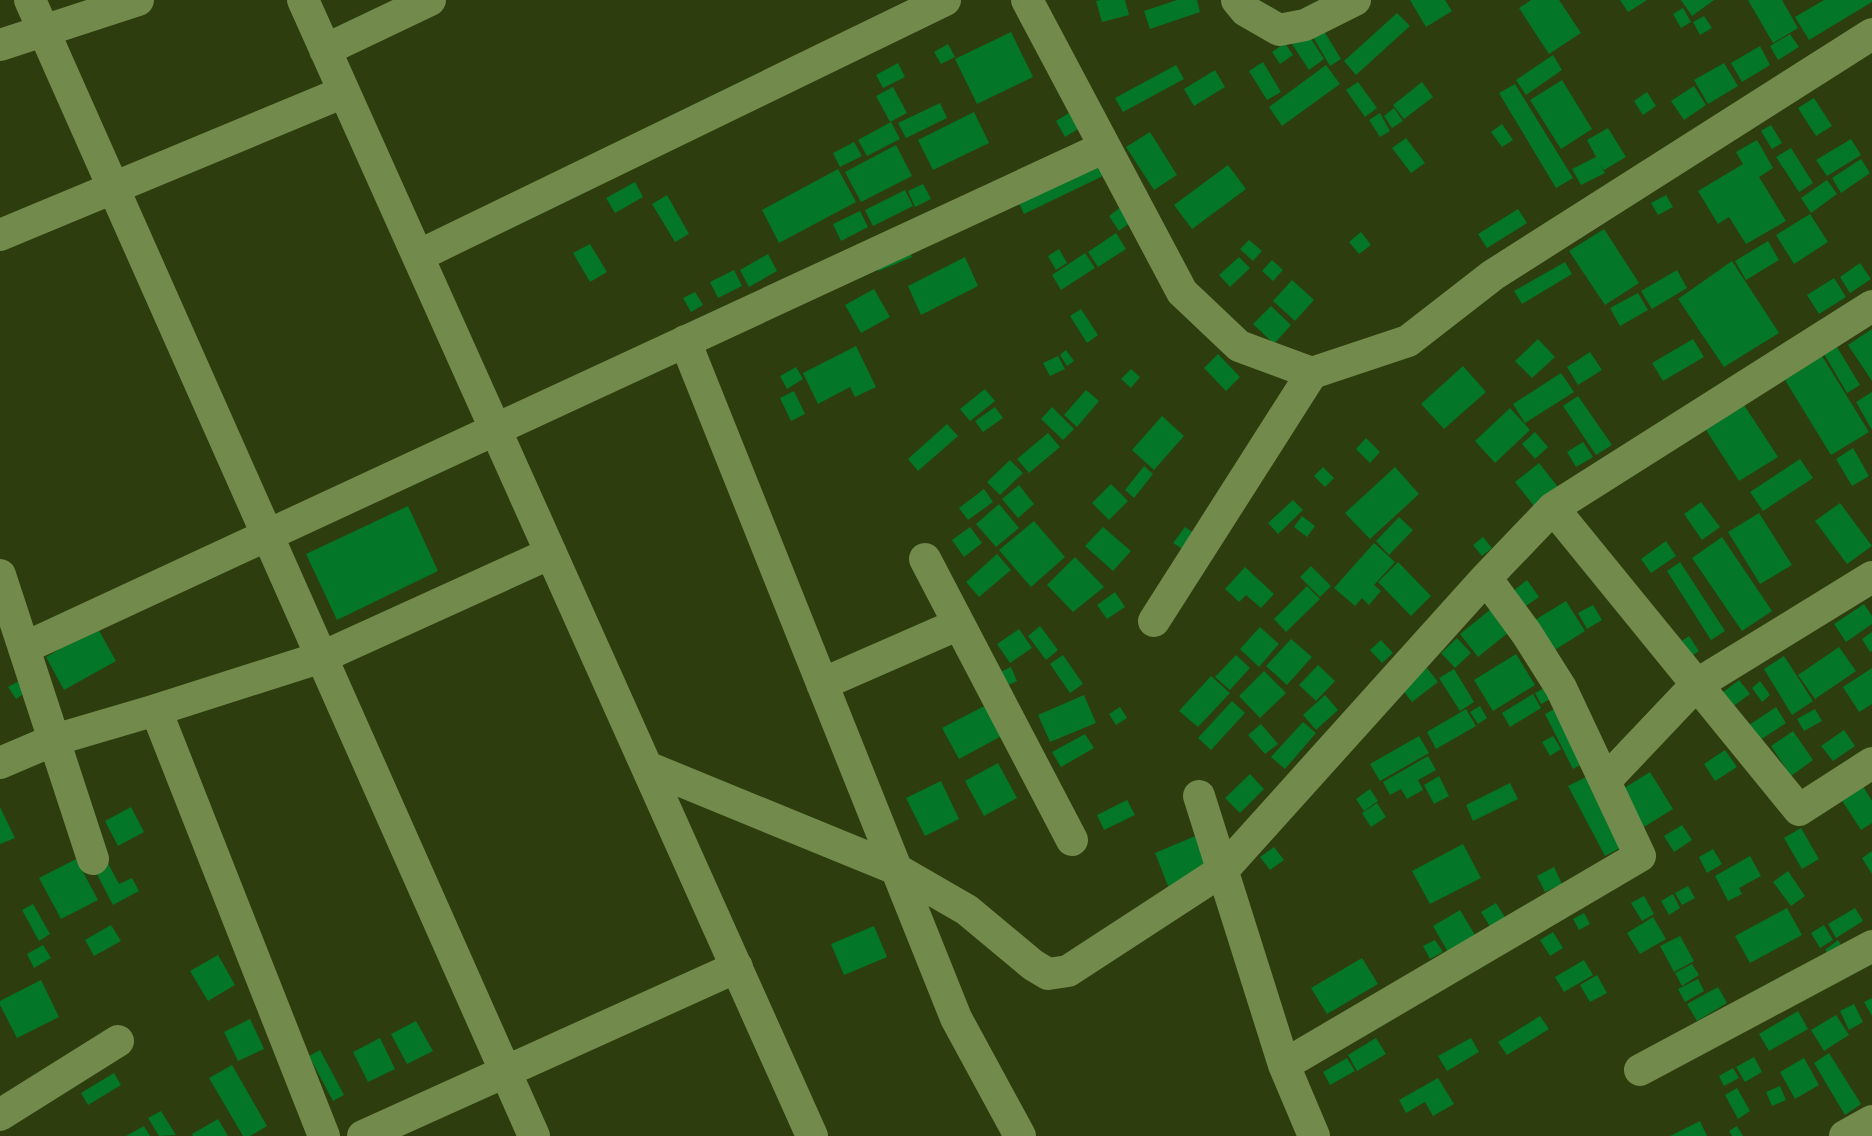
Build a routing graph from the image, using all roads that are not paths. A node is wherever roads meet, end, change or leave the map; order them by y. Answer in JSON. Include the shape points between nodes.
{"nodes":[{"id":1,"x":30,"y":0,"type":"edge"},
{"id":2,"x":138,"y":0,"type":"edge"},
{"id":3,"x":303,"y":0,"type":"edge"},
{"id":4,"x":430,"y":0,"type":"edge"},
{"id":5,"x":945,"y":0,"type":"edge"},
{"id":6,"x":1027,"y":0,"type":"edge"},
{"id":7,"x":1237,"y":0,"type":"edge"},
{"id":8,"x":1355,"y":0,"type":"edge"},
{"id":9,"x":44,"y":31,"type":"junction"},
{"id":10,"x":1872,"y":34,"type":"edge"},
{"id":11,"x":0,"y":45,"type":"edge"},
{"id":12,"x":325,"y":50,"type":"junction"},
{"id":13,"x":344,"y":92,"type":"junction"},
{"id":14,"x":1105,"y":147,"type":"junction"},
{"id":15,"x":114,"y":188,"type":"junction"},
{"id":16,"x":0,"y":235,"type":"edge"},
{"id":17,"x":418,"y":256,"type":"junction"},
{"id":18,"x":1872,"y":306,"type":"edge"},
{"id":19,"x":685,"y":341,"type":"junction"},
{"id":20,"x":1312,"y":373,"type":"junction"},
{"id":21,"x":495,"y":429,"type":"junction"},
{"id":22,"x":1552,"y":508,"type":"junction"},
{"id":23,"x":268,"y":535,"type":"junction"},
{"id":24,"x":551,"y":553,"type":"junction"},
{"id":25,"x":925,"y":559,"type":"dead end"},
{"id":26,"x":0,"y":575,"type":"edge"},
{"id":27,"x":1872,"y":577,"type":"edge"},
{"id":28,"x":1486,"y":578,"type":"junction"},
{"id":29,"x":1154,"y":621,"type":"dead end"},
{"id":30,"x":959,"y":624,"type":"junction"},
{"id":31,"x":24,"y":648,"type":"junction"},
{"id":32,"x":322,"y":657,"type":"junction"},
{"id":33,"x":822,"y":684,"type":"junction"},
{"id":34,"x":1696,"y":685,"type":"junction"},
{"id":35,"x":156,"y":710,"type":"junction"},
{"id":36,"x":54,"y":740,"type":"junction"},
{"id":37,"x":0,"y":763,"type":"edge"},
{"id":38,"x":1872,"y":763,"type":"edge"},
{"id":39,"x":647,"y":768,"type":"junction"},
{"id":40,"x":1605,"y":781,"type":"junction"},
{"id":41,"x":1199,"y":796,"type":"dead end"},
{"id":42,"x":1072,"y":840,"type":"dead end"},
{"id":43,"x":93,"y":859,"type":"dead end"},
{"id":44,"x":896,"y":869,"type":"junction"},
{"id":45,"x":1223,"y":870,"type":"junction"},
{"id":46,"x":1872,"y":946,"type":"edge"},
{"id":47,"x":736,"y":967,"type":"junction"},
{"id":48,"x":118,"y":1041,"type":"dead end"},
{"id":49,"x":1284,"y":1065,"type":"junction"},
{"id":50,"x":1640,"y":1070,"type":"dead end"},
{"id":51,"x":505,"y":1072,"type":"junction"},
{"id":52,"x":0,"y":1114,"type":"edge"},
{"id":53,"x":1872,"y":1121,"type":"edge"},
{"id":54,"x":324,"y":1136,"type":"edge"},
{"id":55,"x":363,"y":1136,"type":"edge"},
{"id":56,"x":534,"y":1136,"type":"edge"},
{"id":57,"x":812,"y":1136,"type":"edge"},
{"id":58,"x":1020,"y":1136,"type":"edge"},
{"id":59,"x":1314,"y":1136,"type":"edge"},
{"id":60,"x":1845,"y":1136,"type":"edge"}],
"edges":[{"from":1,"to":9,"type":"street"},
{"from":2,"to":9,"type":"street"},
{"from":3,"to":12,"type":"street"},
{"from":4,"to":12,"type":"street"},
{"from":5,"to":17,"type":"street"},
{"from":6,"to":14,"type":"street"},
{"from":7,"to":8,"type":"street","via":[[1246,11],[1279,30],[1305,25]]},
{"from":9,"to":11,"type":"street"},
{"from":9,"to":15,"type":"street"},
{"from":10,"to":20,"type":"street","via":[[1493,275],[1408,341]]},
{"from":12,"to":13,"type":"street"},
{"from":13,"to":15,"type":"street"},
{"from":13,"to":17,"type":"street"},
{"from":14,"to":19,"type":"street"},
{"from":14,"to":20,"type":"street","via":[[1182,292],[1239,346]]},
{"from":15,"to":16,"type":"street"},
{"from":15,"to":23,"type":"street"},
{"from":17,"to":21,"type":"street"},
{"from":18,"to":22,"type":"street"},
{"from":19,"to":21,"type":"street"},
{"from":19,"to":33,"type":"street"},
{"from":20,"to":29,"type":"street"},
{"from":21,"to":23,"type":"street"},
{"from":21,"to":24,"type":"street"},
{"from":22,"to":28,"type":"street"},
{"from":22,"to":34,"type":"street"},
{"from":23,"to":31,"type":"street"},
{"from":23,"to":32,"type":"street"},
{"from":24,"to":32,"type":"street"},
{"from":24,"to":39,"type":"street"},
{"from":25,"to":30,"type":"street"},
{"from":26,"to":31,"type":"street"},
{"from":27,"to":34,"type":"street"},
{"from":28,"to":40,"type":"street","via":[[1561,688]]},
{"from":28,"to":45,"type":"street"},
{"from":30,"to":33,"type":"street"},
{"from":30,"to":42,"type":"street"},
{"from":31,"to":36,"type":"street"},
{"from":32,"to":35,"type":"street"},
{"from":32,"to":51,"type":"street"},
{"from":33,"to":44,"type":"street"},
{"from":34,"to":38,"type":"street","via":[[1799,810]]},
{"from":34,"to":40,"type":"street"},
{"from":35,"to":36,"type":"street"},
{"from":35,"to":54,"type":"street"},
{"from":36,"to":37,"type":"street"},
{"from":36,"to":43,"type":"street"},
{"from":39,"to":44,"type":"street"},
{"from":39,"to":47,"type":"street"},
{"from":40,"to":49,"type":"street","via":[[1640,856]]},
{"from":41,"to":45,"type":"street"},
{"from":44,"to":45,"type":"street","via":[[967,910],[1048,974],[1068,970]]},
{"from":44,"to":58,"type":"street","via":[[956,1018]]},
{"from":45,"to":49,"type":"street"},
{"from":46,"to":50,"type":"street"},
{"from":47,"to":51,"type":"street"},
{"from":47,"to":57,"type":"street"},
{"from":48,"to":52,"type":"street"},
{"from":49,"to":59,"type":"street"},
{"from":51,"to":55,"type":"street"},
{"from":51,"to":56,"type":"street"},
{"from":53,"to":60,"type":"street"}]}
